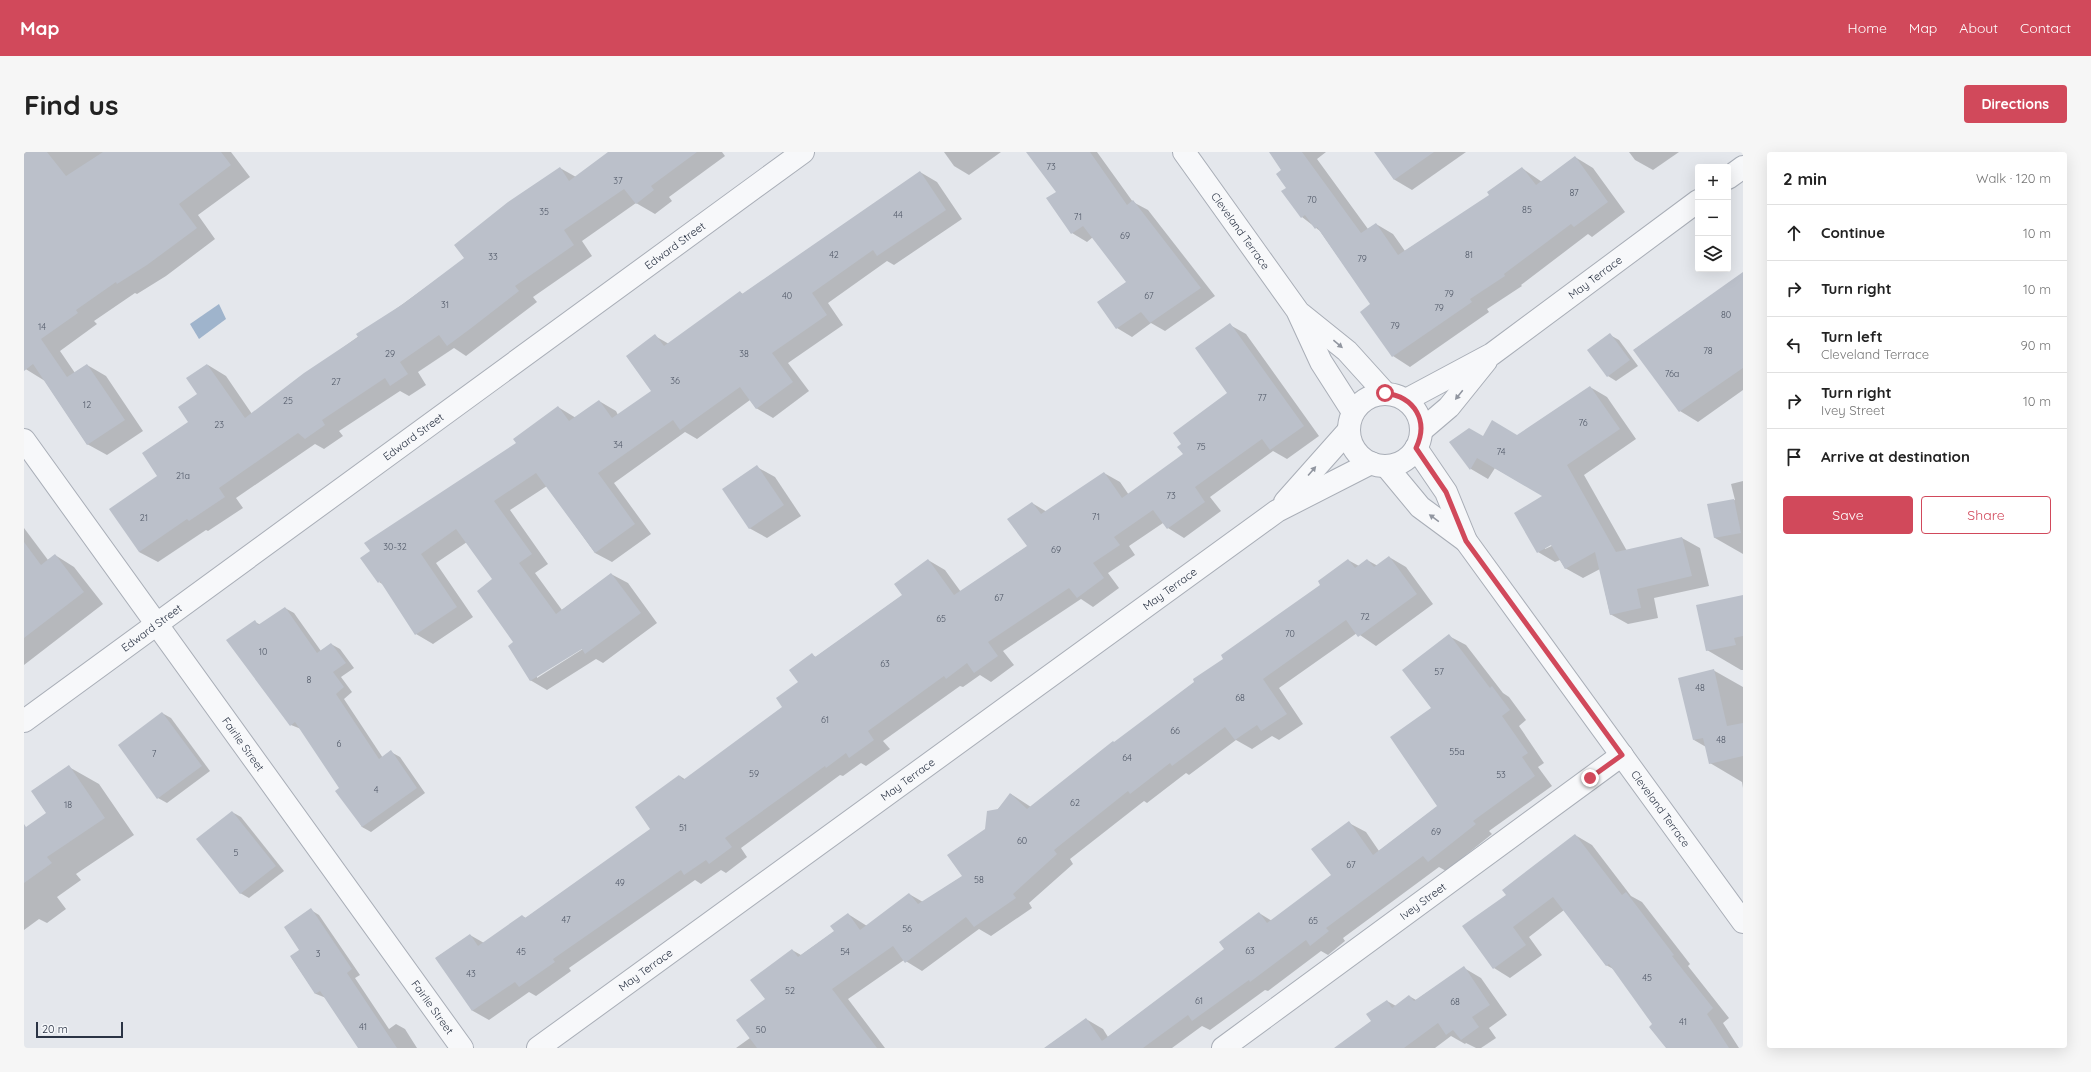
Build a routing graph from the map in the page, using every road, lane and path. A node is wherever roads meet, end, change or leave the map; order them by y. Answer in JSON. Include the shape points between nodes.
{"nodes":[{"id":1,"x":803,"y":152,"type":"edge"},
{"id":2,"x":1184,"y":152,"type":"edge"},
{"id":3,"x":1743,"y":167,"type":"edge"},
{"id":4,"x":1731,"y":176,"type":"edge"},
{"id":5,"x":1695,"y":202,"type":"edge"},
{"id":6,"x":1297,"y":310,"type":"junction"},
{"id":7,"x":1492,"y":354,"type":"junction"},
{"id":8,"x":1395,"y":397,"type":"junction"},
{"id":9,"x":1351,"y":421,"type":"junction"},
{"id":10,"x":1419,"y":439,"type":"junction"},
{"id":11,"x":24,"y":440,"type":"edge"},
{"id":12,"x":1379,"y":465,"type":"junction"},
{"id":13,"x":1277,"y":511,"type":"junction"},
{"id":14,"x":1466,"y":541,"type":"junction"},
{"id":15,"x":157,"y":623,"type":"junction"},
{"id":16,"x":24,"y":721,"type":"edge"},
{"id":17,"x":1622,"y":755,"type":"junction"},
{"id":18,"x":1743,"y":922,"type":"edge"},
{"id":19,"x":462,"y":1048,"type":"edge"},
{"id":20,"x":538,"y":1048,"type":"edge"},
{"id":21,"x":1223,"y":1048,"type":"edge"}],
"edges":[{"from":1,"to":15,"type":"street","name":"Edward Street"},
{"from":2,"to":6,"type":"street","name":"Cleveland Terrace"},
{"from":3,"to":4,"type":"street"},
{"from":5,"to":7,"type":"street","name":"May Terrace"},
{"from":6,"to":8,"type":"street","name":"Cleveland Terrace","one_way":true,"via":[[1347,351]]},
{"from":6,"to":9,"type":"street","name":"Cleveland Terrace"},
{"from":7,"to":8,"type":"street","name":"May Terrace"},
{"from":7,"to":10,"type":"street","name":"May Terrace","one_way":true},
{"from":8,"to":9,"type":"street","via":[[1367,398]]},
{"from":8,"to":10,"type":"street","via":[[1414,408],[1420,418]]},
{"from":9,"to":12,"type":"street","via":[[1350,441],[1355,450],[1362,458]]},
{"from":13,"to":9,"type":"street","name":"May Terrace","one_way":true},
{"from":10,"to":12,"type":"street","via":[[1408,458],[1398,464]]},
{"from":10,"to":14,"type":"street","name":"Cleveland Terrace","via":[[1446,492]]},
{"from":11,"to":15,"type":"street","name":"Fairlie Street"},
{"from":12,"to":13,"type":"street","name":"May Terrace"},
{"from":14,"to":12,"type":"street","name":"Cleveland Terrace","one_way":true,"via":[[1420,507]]},
{"from":13,"to":20,"type":"street","name":"May Terrace"},
{"from":14,"to":17,"type":"street","name":"Cleveland Terrace"},
{"from":15,"to":16,"type":"street","name":"Edward Street"},
{"from":15,"to":19,"type":"street","name":"Fairlie Street"},
{"from":17,"to":18,"type":"street","name":"Cleveland Terrace"},
{"from":17,"to":21,"type":"street","name":"Ivey Street"}]}
